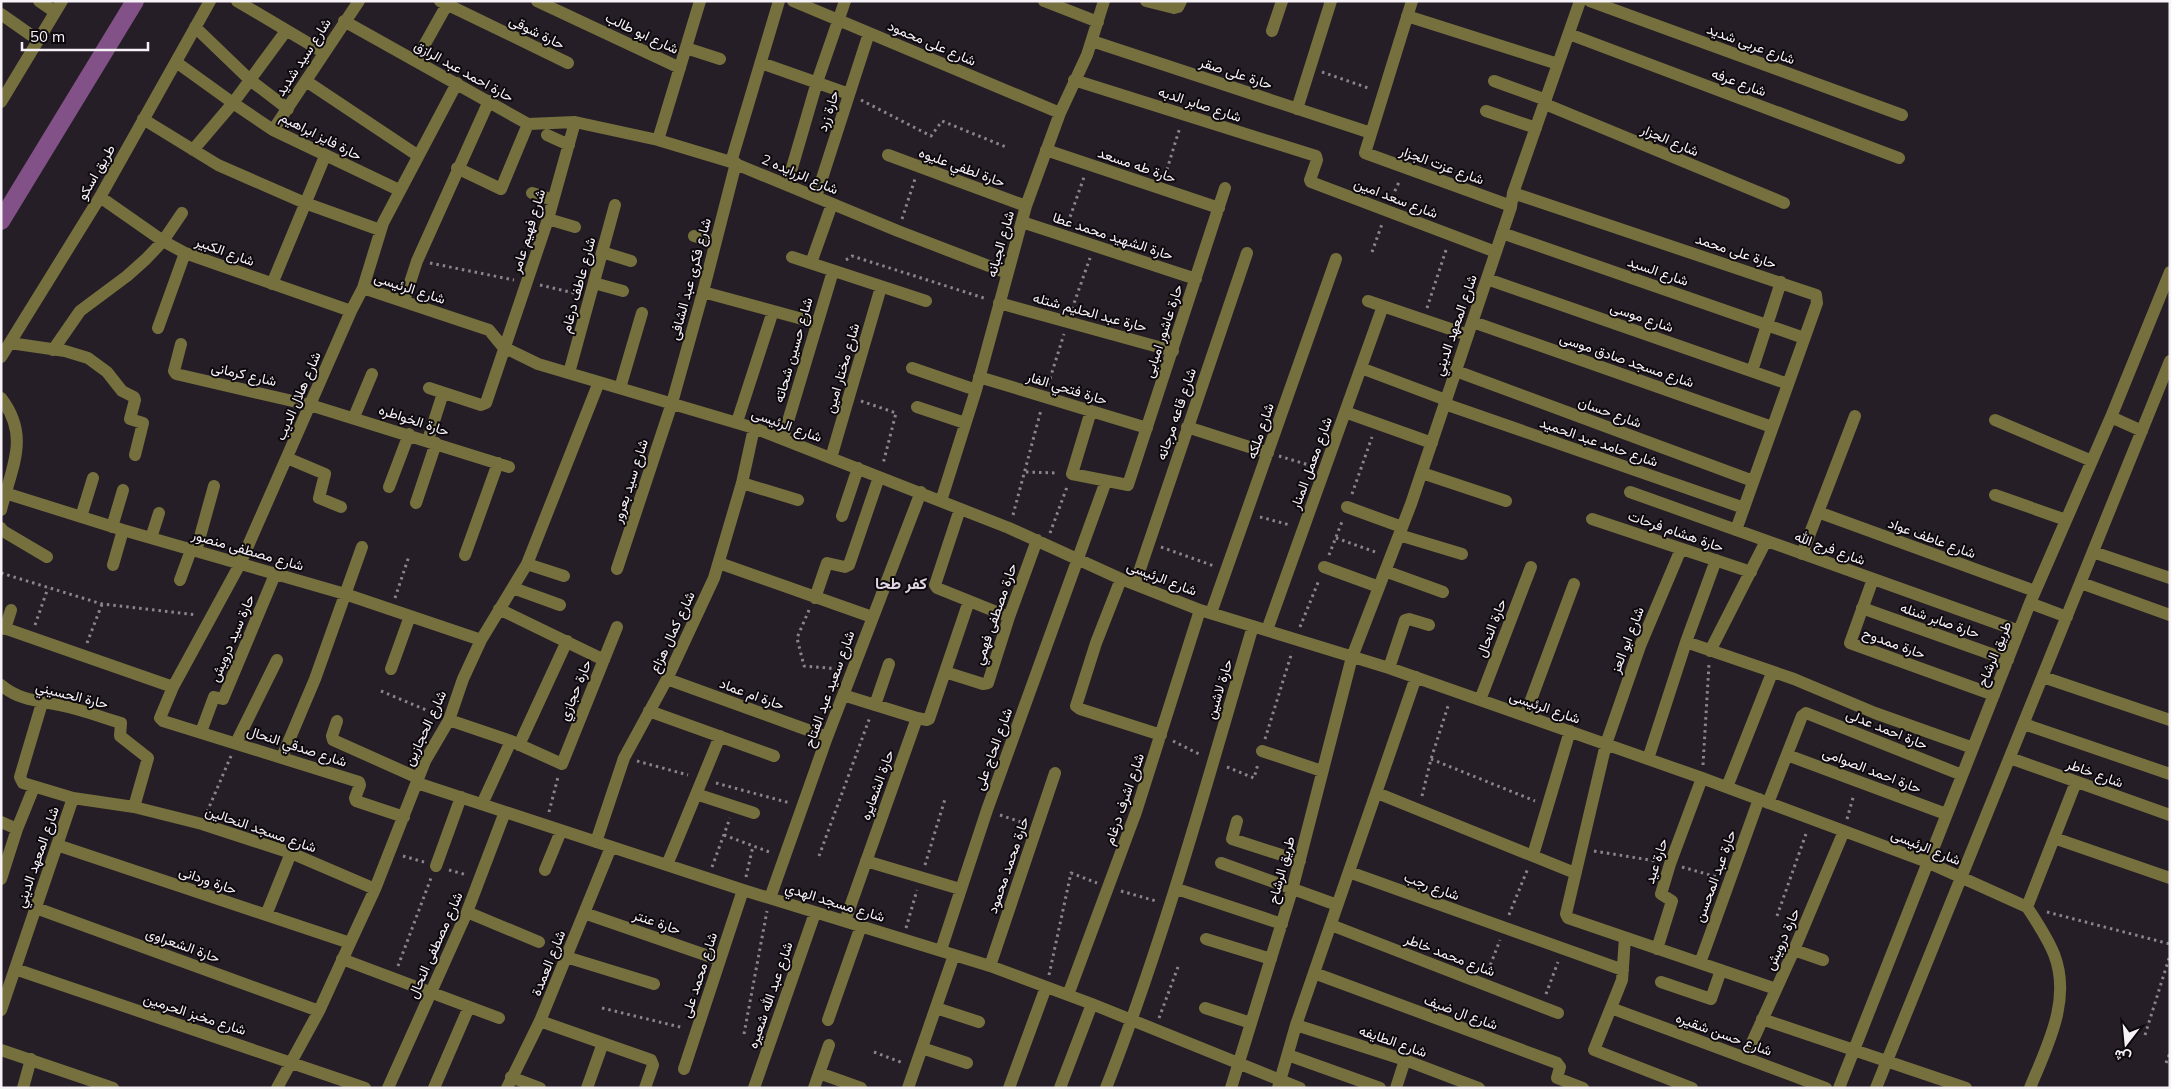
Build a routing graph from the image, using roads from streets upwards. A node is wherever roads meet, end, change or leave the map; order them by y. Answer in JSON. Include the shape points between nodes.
{"nodes":[{"id":1,"x":38,"y":1,"type":"edge"},
{"id":2,"x":210,"y":1,"type":"edge"},
{"id":3,"x":237,"y":1,"type":"edge"},
{"id":4,"x":359,"y":1,"type":"edge"},
{"id":5,"x":537,"y":1,"type":"edge"},
{"id":6,"x":700,"y":1,"type":"edge"},
{"id":7,"x":779,"y":1,"type":"edge"},
{"id":8,"x":793,"y":1,"type":"edge"},
{"id":9,"x":845,"y":1,"type":"edge"},
{"id":10,"x":1044,"y":1,"type":"edge"},
{"id":11,"x":1104,"y":1,"type":"edge"},
{"id":12,"x":1146,"y":1,"type":"edge"},
{"id":13,"x":1282,"y":1,"type":"edge"},
{"id":14,"x":1331,"y":1,"type":"edge"},
{"id":15,"x":1412,"y":1,"type":"edge"},
{"id":16,"x":1580,"y":1,"type":"edge"},
{"id":17,"x":1590,"y":1,"type":"edge"},
{"id":18,"x":445,"y":2,"type":"edge"},
{"id":19,"x":1181,"y":2,"type":"edge"},
{"id":20,"x":58,"y":7,"type":"edge"},
{"id":21,"x":1,"y":14,"type":"edge"},
{"id":22,"x":1407,"y":16,"type":"junction"},
{"id":23,"x":344,"y":21,"type":"junction"},
{"id":24,"x":838,"y":21,"type":"junction"},
{"id":25,"x":1098,"y":22,"type":"junction"},
{"id":26,"x":196,"y":27,"type":"junction"},
{"id":27,"x":1272,"y":31,"type":"dead end"},
{"id":28,"x":286,"y":32,"type":"junction"},
{"id":29,"x":869,"y":33,"type":"junction"},
{"id":30,"x":1569,"y":34,"type":"junction"},
{"id":31,"x":38,"y":40,"type":"junction"},
{"id":32,"x":1092,"y":41,"type":"junction"},
{"id":33,"x":686,"y":48,"type":"junction"},
{"id":34,"x":324,"y":52,"type":"junction"},
{"id":35,"x":720,"y":59,"type":"dead end"},
{"id":36,"x":416,"y":60,"type":"junction"},
{"id":37,"x":176,"y":62,"type":"junction"},
{"id":38,"x":568,"y":63,"type":"dead end"},
{"id":39,"x":761,"y":63,"type":"junction"},
{"id":40,"x":1558,"y":64,"type":"junction"},
{"id":41,"x":680,"y":68,"type":"junction"},
{"id":42,"x":250,"y":80,"type":"junction"},
{"id":43,"x":1074,"y":80,"type":"junction"},
{"id":44,"x":306,"y":81,"type":"junction"},
{"id":45,"x":1494,"y":81,"type":"dead end"},
{"id":46,"x":817,"y":82,"type":"junction"},
{"id":47,"x":457,"y":83,"type":"junction"},
{"id":48,"x":849,"y":94,"type":"junction"},
{"id":49,"x":1,"y":102,"type":"edge"},
{"id":50,"x":489,"y":102,"type":"junction"},
{"id":51,"x":1545,"y":102,"type":"junction"},
{"id":52,"x":233,"y":104,"type":"junction"},
{"id":53,"x":288,"y":109,"type":"junction"},
{"id":54,"x":1296,"y":109,"type":"junction"},
{"id":55,"x":1486,"y":111,"type":"dead end"},
{"id":56,"x":1060,"y":113,"type":"junction"},
{"id":57,"x":1902,"y":115,"type":"dead end"},
{"id":58,"x":143,"y":119,"type":"junction"},
{"id":59,"x":575,"y":122,"type":"junction"},
{"id":60,"x":528,"y":124,"type":"junction"},
{"id":61,"x":1536,"y":128,"type":"junction"},
{"id":62,"x":274,"y":130,"type":"junction"},
{"id":63,"x":1371,"y":133,"type":"junction"},
{"id":64,"x":547,"y":135,"type":"dead end"},
{"id":65,"x":658,"y":140,"type":"junction"},
{"id":66,"x":569,"y":145,"type":"junction"},
{"id":67,"x":193,"y":150,"type":"junction"},
{"id":68,"x":1046,"y":150,"type":"junction"},
{"id":69,"x":417,"y":155,"type":"junction"},
{"id":70,"x":888,"y":155,"type":"dead end"},
{"id":71,"x":325,"y":156,"type":"junction"},
{"id":72,"x":1316,"y":156,"type":"joint"},
{"id":73,"x":1899,"y":158,"type":"dead end"},
{"id":74,"x":733,"y":162,"type":"junction"},
{"id":75,"x":457,"y":168,"type":"junction"},
{"id":76,"x":787,"y":185,"type":"junction"},
{"id":77,"x":1226,"y":188,"type":"dead end"},
{"id":78,"x":398,"y":190,"type":"junction"},
{"id":79,"x":532,"y":193,"type":"dead end"},
{"id":80,"x":1513,"y":193,"type":"junction"},
{"id":81,"x":100,"y":197,"type":"junction"},
{"id":82,"x":816,"y":197,"type":"junction"},
{"id":83,"x":553,"y":200,"type":"junction"},
{"id":84,"x":306,"y":203,"type":"junction"},
{"id":85,"x":832,"y":204,"type":"junction"},
{"id":86,"x":1784,"y":204,"type":"dead end"},
{"id":87,"x":615,"y":205,"type":"dead end"},
{"id":88,"x":1026,"y":206,"type":"junction"},
{"id":89,"x":1511,"y":206,"type":"junction"},
{"id":90,"x":1219,"y":208,"type":"junction"},
{"id":91,"x":182,"y":213,"type":"dead end"},
{"id":92,"x":548,"y":219,"type":"junction"},
{"id":93,"x":1022,"y":222,"type":"junction"},
{"id":94,"x":575,"y":227,"type":"dead end"},
{"id":95,"x":380,"y":230,"type":"junction"},
{"id":96,"x":1502,"y":233,"type":"junction"},
{"id":97,"x":694,"y":236,"type":"dead end"},
{"id":98,"x":162,"y":241,"type":"junction"},
{"id":99,"x":715,"y":242,"type":"junction"},
{"id":100,"x":602,"y":252,"type":"junction"},
{"id":101,"x":1496,"y":252,"type":"junction"},
{"id":102,"x":185,"y":253,"type":"junction"},
{"id":103,"x":1247,"y":253,"type":"dead end"},
{"id":104,"x":792,"y":257,"type":"dead end"},
{"id":105,"x":1336,"y":259,"type":"dead end"},
{"id":106,"x":631,"y":261,"type":"dead end"},
{"id":107,"x":811,"y":263,"type":"junction"},
{"id":108,"x":833,"y":270,"type":"junction"},
{"id":109,"x":2170,"y":272,"type":"edge"},
{"id":110,"x":1007,"y":273,"type":"junction"},
{"id":111,"x":1196,"y":279,"type":"junction"},
{"id":112,"x":1487,"y":279,"type":"junction"},
{"id":113,"x":1780,"y":282,"type":"junction"},
{"id":114,"x":594,"y":283,"type":"junction"},
{"id":115,"x":272,"y":284,"type":"junction"},
{"id":116,"x":881,"y":287,"type":"junction"},
{"id":117,"x":363,"y":288,"type":"junction"},
{"id":118,"x":623,"y":291,"type":"dead end"},
{"id":119,"x":703,"y":292,"type":"junction"},
{"id":120,"x":404,"y":301,"type":"junction"},
{"id":121,"x":926,"y":301,"type":"dead end"},
{"id":122,"x":1368,"y":301,"type":"dead end"},
{"id":123,"x":999,"y":303,"type":"junction"},
{"id":124,"x":1383,"y":306,"type":"junction"},
{"id":125,"x":350,"y":311,"type":"junction"},
{"id":126,"x":774,"y":311,"type":"junction"},
{"id":127,"x":642,"y":313,"type":"dead end"},
{"id":128,"x":817,"y":322,"type":"junction"},
{"id":129,"x":1473,"y":322,"type":"junction"},
{"id":130,"x":1767,"y":325,"type":"junction"},
{"id":131,"x":158,"y":328,"type":"dead end"},
{"id":132,"x":1468,"y":335,"type":"junction"},
{"id":133,"x":1804,"y":338,"type":"junction"},
{"id":134,"x":10,"y":343,"type":"junction"},
{"id":135,"x":180,"y":344,"type":"dead end"},
{"id":136,"x":503,"y":347,"type":"junction"},
{"id":137,"x":53,"y":350,"type":"junction"},
{"id":138,"x":1173,"y":351,"type":"junction"},
{"id":139,"x":2,"y":355,"type":"edge"},
{"id":140,"x":2170,"y":361,"type":"edge"},
{"id":141,"x":912,"y":368,"type":"dead end"},
{"id":142,"x":1361,"y":368,"type":"junction"},
{"id":143,"x":1456,"y":371,"type":"junction"},
{"id":144,"x":1752,"y":371,"type":"junction"},
{"id":145,"x":569,"y":373,"type":"junction"},
{"id":146,"x":372,"y":374,"type":"dead end"},
{"id":147,"x":599,"y":382,"type":"junction"},
{"id":148,"x":977,"y":383,"type":"junction"},
{"id":149,"x":1788,"y":384,"type":"junction"},
{"id":150,"x":429,"y":388,"type":"dead end"},
{"id":151,"x":620,"y":388,"type":"junction"},
{"id":152,"x":443,"y":393,"type":"junction"},
{"id":153,"x":1,"y":398,"type":"edge"},
{"id":154,"x":1446,"y":402,"type":"junction"},
{"id":155,"x":672,"y":403,"type":"junction"},
{"id":156,"x":310,"y":405,"type":"junction"},
{"id":157,"x":917,"y":407,"type":"dead end"},
{"id":158,"x":1091,"y":411,"type":"junction"},
{"id":159,"x":1345,"y":412,"type":"junction"},
{"id":160,"x":1855,"y":416,"type":"dead end"},
{"id":161,"x":354,"y":417,"type":"junction"},
{"id":162,"x":2111,"y":417,"type":"junction"},
{"id":163,"x":1995,"y":420,"type":"dead end"},
{"id":164,"x":737,"y":422,"type":"junction"},
{"id":165,"x":966,"y":423,"type":"junction"},
{"id":166,"x":1188,"y":427,"type":"junction"},
{"id":167,"x":1772,"y":427,"type":"junction"},
{"id":168,"x":754,"y":428,"type":"junction"},
{"id":169,"x":1148,"y":428,"type":"junction"},
{"id":170,"x":2142,"y":431,"type":"junction"},
{"id":171,"x":409,"y":434,"type":"junction"},
{"id":172,"x":783,"y":438,"type":"junction"},
{"id":173,"x":432,"y":442,"type":"junction"},
{"id":174,"x":1432,"y":443,"type":"junction"},
{"id":175,"x":1268,"y":453,"type":"junction"},
{"id":176,"x":135,"y":455,"type":"dead end"},
{"id":177,"x":287,"y":458,"type":"junction"},
{"id":178,"x":831,"y":458,"type":"junction"},
{"id":179,"x":2092,"y":461,"type":"junction"},
{"id":180,"x":858,"y":468,"type":"junction"},
{"id":181,"x":1422,"y":473,"type":"junction"},
{"id":182,"x":879,"y":477,"type":"junction"},
{"id":183,"x":93,"y":478,"type":"dead end"},
{"id":184,"x":1106,"y":481,"type":"junction"},
{"id":185,"x":1753,"y":481,"type":"junction"},
{"id":186,"x":742,"y":483,"type":"junction"},
{"id":187,"x":214,"y":486,"type":"dead end"},
{"id":188,"x":389,"y":487,"type":"dead end"},
{"id":189,"x":124,"y":490,"type":"dead end"},
{"id":190,"x":921,"y":492,"type":"junction"},
{"id":191,"x":1630,"y":492,"type":"dead end"},
{"id":192,"x":5,"y":493,"type":"junction"},
{"id":193,"x":1995,"y":495,"type":"dead end"},
{"id":194,"x":798,"y":500,"type":"dead end"},
{"id":195,"x":942,"y":501,"type":"junction"},
{"id":196,"x":1506,"y":501,"type":"dead end"},
{"id":197,"x":416,"y":503,"type":"dead end"},
{"id":198,"x":1347,"y":507,"type":"road end"},
{"id":199,"x":341,"y":508,"type":"dead end"},
{"id":200,"x":1744,"y":508,"type":"junction"},
{"id":201,"x":960,"y":509,"type":"junction"},
{"id":202,"x":1,"y":510,"type":"edge"},
{"id":203,"x":159,"y":512,"type":"dead end"},
{"id":204,"x":1818,"y":512,"type":"junction"},
{"id":205,"x":842,"y":516,"type":"dead end"},
{"id":206,"x":81,"y":517,"type":"junction"},
{"id":207,"x":1592,"y":519,"type":"dead end"},
{"id":208,"x":2066,"y":520,"type":"junction"},
{"id":209,"x":1,"y":528,"type":"edge"},
{"id":210,"x":118,"y":528,"type":"junction"},
{"id":211,"x":1736,"y":530,"type":"junction"},
{"id":212,"x":1400,"y":531,"type":"junction"},
{"id":213,"x":151,"y":538,"type":"junction"},
{"id":214,"x":1766,"y":541,"type":"junction"},
{"id":215,"x":1041,"y":542,"type":"junction"},
{"id":216,"x":362,"y":546,"type":"dead end"},
{"id":217,"x":1681,"y":549,"type":"junction"},
{"id":218,"x":194,"y":550,"type":"junction"},
{"id":219,"x":2093,"y":552,"type":"junction"},
{"id":220,"x":1462,"y":554,"type":"dead end"},
{"id":221,"x":1802,"y":554,"type":"junction"},
{"id":222,"x":465,"y":555,"type":"dead end"},
{"id":223,"x":47,"y":557,"type":"dead end"},
{"id":224,"x":1079,"y":560,"type":"junction"},
{"id":225,"x":1716,"y":560,"type":"junction"},
{"id":226,"x":719,"y":563,"type":"junction"},
{"id":227,"x":240,"y":564,"type":"junction"},
{"id":228,"x":527,"y":564,"type":"junction"},
{"id":229,"x":113,"y":565,"type":"dead end"},
{"id":230,"x":1324,"y":567,"type":"road end"},
{"id":231,"x":1531,"y":567,"type":"dead end"},
{"id":232,"x":618,"y":569,"type":"dead end"},
{"id":233,"x":1385,"y":571,"type":"junction"},
{"id":234,"x":276,"y":572,"type":"junction"},
{"id":235,"x":1751,"y":572,"type":"junction"},
{"id":236,"x":564,"y":576,"type":"dead end"},
{"id":237,"x":2170,"y":578,"type":"edge"},
{"id":238,"x":1121,"y":579,"type":"junction"},
{"id":239,"x":1873,"y":579,"type":"junction"},
{"id":240,"x":180,"y":580,"type":"dead end"},
{"id":241,"x":2081,"y":583,"type":"junction"},
{"id":242,"x":1135,"y":584,"type":"junction"},
{"id":243,"x":1574,"y":584,"type":"dead end"},
{"id":244,"x":1379,"y":587,"type":"junction"},
{"id":245,"x":513,"y":588,"type":"junction"},
{"id":246,"x":1443,"y":592,"type":"dead end"},
{"id":247,"x":345,"y":594,"type":"junction"},
{"id":248,"x":2033,"y":597,"type":"junction"},
{"id":249,"x":815,"y":598,"type":"junction"},
{"id":250,"x":969,"y":601,"type":"junction"},
{"id":251,"x":560,"y":605,"type":"dead end"},
{"id":252,"x":1862,"y":608,"type":"junction"},
{"id":253,"x":499,"y":609,"type":"junction"},
{"id":254,"x":11,"y":610,"type":"dead end"},
{"id":255,"x":1206,"y":611,"type":"junction"},
{"id":256,"x":2170,"y":615,"type":"edge"},
{"id":257,"x":410,"y":616,"type":"junction"},
{"id":258,"x":872,"y":617,"type":"junction"},
{"id":259,"x":1009,"y":617,"type":"junction"},
{"id":260,"x":2067,"y":618,"type":"junction"},
{"id":261,"x":1429,"y":625,"type":"dead end"},
{"id":262,"x":1253,"y":626,"type":"junction"},
{"id":263,"x":617,"y":627,"type":"dead end"},
{"id":264,"x":3,"y":628,"type":"edge"},
{"id":265,"x":1267,"y":630,"type":"junction"},
{"id":266,"x":2019,"y":631,"type":"junction"},
{"id":267,"x":481,"y":640,"type":"junction"},
{"id":268,"x":567,"y":641,"type":"junction"},
{"id":269,"x":1686,"y":642,"type":"junction"},
{"id":270,"x":1710,"y":651,"type":"junction"},
{"id":271,"x":1352,"y":657,"type":"junction"},
{"id":272,"x":277,"y":660,"type":"dead end"},
{"id":273,"x":604,"y":660,"type":"junction"},
{"id":274,"x":2008,"y":660,"type":"junction"},
{"id":275,"x":889,"y":664,"type":"dead end"},
{"id":276,"x":1389,"y":668,"type":"junction"},
{"id":277,"x":391,"y":669,"type":"dead end"},
{"id":278,"x":945,"y":672,"type":"junction"},
{"id":279,"x":1772,"y":673,"type":"junction"},
{"id":280,"x":2043,"y":677,"type":"junction"},
{"id":281,"x":1416,"y":678,"type":"junction"},
{"id":282,"x":667,"y":679,"type":"junction"},
{"id":283,"x":1,"y":685,"type":"edge"},
{"id":284,"x":173,"y":687,"type":"junction"},
{"id":285,"x":843,"y":694,"type":"junction"},
{"id":286,"x":1994,"y":695,"type":"junction"},
{"id":287,"x":1480,"y":700,"type":"junction"},
{"id":288,"x":42,"y":703,"type":"junction"},
{"id":289,"x":875,"y":705,"type":"junction"},
{"id":290,"x":649,"y":711,"type":"junction"},
{"id":291,"x":1525,"y":716,"type":"junction"},
{"id":292,"x":1802,"y":716,"type":"joint"},
{"id":293,"x":160,"y":718,"type":"joint"},
{"id":294,"x":917,"y":718,"type":"junction"},
{"id":295,"x":448,"y":720,"type":"junction"},
{"id":296,"x":2170,"y":720,"type":"edge"},
{"id":297,"x":337,"y":721,"type":"dead end"},
{"id":298,"x":2024,"y":724,"type":"junction"},
{"id":299,"x":1570,"y":731,"type":"junction"},
{"id":300,"x":201,"y":732,"type":"junction"},
{"id":301,"x":1161,"y":735,"type":"junction"},
{"id":302,"x":720,"y":736,"type":"junction"},
{"id":303,"x":827,"y":737,"type":"junction"},
{"id":304,"x":236,"y":742,"type":"junction"},
{"id":305,"x":515,"y":743,"type":"junction"},
{"id":306,"x":1606,"y":744,"type":"junction"},
{"id":307,"x":1973,"y":748,"type":"junction"},
{"id":308,"x":1262,"y":751,"type":"road end"},
{"id":309,"x":1786,"y":755,"type":"junction"},
{"id":310,"x":774,"y":756,"type":"dead end"},
{"id":311,"x":282,"y":757,"type":"junction"},
{"id":312,"x":2010,"y":758,"type":"junction"},
{"id":313,"x":1648,"y":759,"type":"junction"},
{"id":314,"x":1322,"y":770,"type":"junction"},
{"id":315,"x":1055,"y":773,"type":"dead end"},
{"id":316,"x":2170,"y":774,"type":"edge"},
{"id":317,"x":1962,"y":775,"type":"junction"},
{"id":318,"x":1702,"y":778,"type":"junction"},
{"id":319,"x":418,"y":780,"type":"junction"},
{"id":320,"x":2076,"y":782,"type":"junction"},
{"id":321,"x":34,"y":787,"type":"junction"},
{"id":322,"x":1727,"y":787,"type":"junction"},
{"id":323,"x":1377,"y":793,"type":"junction"},
{"id":324,"x":696,"y":794,"type":"junction"},
{"id":325,"x":461,"y":797,"type":"junction"},
{"id":326,"x":73,"y":798,"type":"junction"},
{"id":327,"x":1764,"y":801,"type":"junction"},
{"id":328,"x":482,"y":804,"type":"junction"},
{"id":329,"x":134,"y":807,"type":"junction"},
{"id":330,"x":505,"y":812,"type":"junction"},
{"id":331,"x":754,"y":813,"type":"dead end"},
{"id":332,"x":1946,"y":814,"type":"junction"},
{"id":333,"x":2170,"y":815,"type":"edge"},
{"id":334,"x":404,"y":817,"type":"junction"},
{"id":335,"x":1237,"y":821,"type":"dead end"},
{"id":336,"x":1,"y":822,"type":"edge"},
{"id":337,"x":18,"y":829,"type":"junction"},
{"id":338,"x":561,"y":831,"type":"junction"},
{"id":339,"x":1844,"y":831,"type":"junction"},
{"id":340,"x":2054,"y":838,"type":"junction"},
{"id":341,"x":596,"y":842,"type":"junction"},
{"id":342,"x":57,"y":845,"type":"junction"},
{"id":343,"x":611,"y":847,"type":"junction"},
{"id":344,"x":291,"y":853,"type":"junction"},
{"id":345,"x":1533,"y":856,"type":"junction"},
{"id":346,"x":866,"y":861,"type":"junction"},
{"id":347,"x":1300,"y":861,"type":"junction"},
{"id":348,"x":1927,"y":862,"type":"junction"},
{"id":349,"x":1222,"y":863,"type":"dead end"},
{"id":350,"x":667,"y":865,"type":"junction"},
{"id":351,"x":436,"y":866,"type":"road end"},
{"id":352,"x":545,"y":870,"type":"dead end"},
{"id":353,"x":1349,"y":872,"type":"junction"},
{"id":354,"x":1575,"y":874,"type":"junction"},
{"id":355,"x":1961,"y":878,"type":"junction"},
{"id":356,"x":2170,"y":878,"type":"edge"},
{"id":357,"x":1,"y":879,"type":"edge"},
{"id":358,"x":375,"y":889,"type":"junction"},
{"id":359,"x":960,"y":889,"type":"junction"},
{"id":360,"x":1176,"y":889,"type":"junction"},
{"id":361,"x":743,"y":890,"type":"junction"},
{"id":362,"x":1292,"y":890,"type":"junction"},
{"id":363,"x":770,"y":898,"type":"junction"},
{"id":364,"x":1338,"y":905,"type":"junction"},
{"id":365,"x":2026,"y":907,"type":"junction"},
{"id":366,"x":36,"y":908,"type":"junction"},
{"id":367,"x":467,"y":912,"type":"junction"},
{"id":368,"x":584,"y":912,"type":"junction"},
{"id":369,"x":815,"y":913,"type":"junction"},
{"id":370,"x":266,"y":916,"type":"junction"},
{"id":371,"x":845,"y":922,"type":"junction"},
{"id":372,"x":1282,"y":924,"type":"junction"},
{"id":373,"x":1331,"y":924,"type":"junction"},
{"id":374,"x":861,"y":926,"type":"junction"},
{"id":375,"x":1625,"y":938,"type":"junction"},
{"id":376,"x":1206,"y":939,"type":"dead end"},
{"id":377,"x":539,"y":942,"type":"dead end"},
{"id":378,"x":350,"y":943,"type":"junction"},
{"id":379,"x":1657,"y":949,"type":"junction"},
{"id":380,"x":941,"y":950,"type":"junction"},
{"id":381,"x":1794,"y":950,"type":"junction"},
{"id":382,"x":954,"y":955,"type":"junction"},
{"id":383,"x":566,"y":957,"type":"junction"},
{"id":384,"x":1271,"y":959,"type":"junction"},
{"id":385,"x":342,"y":960,"type":"junction"},
{"id":386,"x":720,"y":960,"type":"junction"},
{"id":387,"x":1823,"y":960,"type":"dead end"},
{"id":388,"x":1700,"y":963,"type":"junction"},
{"id":389,"x":990,"y":966,"type":"junction"},
{"id":390,"x":15,"y":969,"type":"junction"},
{"id":391,"x":1623,"y":970,"type":"junction"},
{"id":392,"x":1722,"y":970,"type":"junction"},
{"id":393,"x":1314,"y":973,"type":"junction"},
{"id":394,"x":1661,"y":982,"type":"dead end"},
{"id":395,"x":654,"y":984,"type":"dead end"},
{"id":396,"x":1046,"y":987,"type":"junction"},
{"id":397,"x":1776,"y":989,"type":"junction"},
{"id":398,"x":431,"y":993,"type":"junction"},
{"id":399,"x":1068,"y":995,"type":"junction"},
{"id":400,"x":1092,"y":1004,"type":"junction"},
{"id":401,"x":468,"y":1007,"type":"junction"},
{"id":402,"x":936,"y":1008,"type":"junction"},
{"id":403,"x":1205,"y":1008,"type":"dead end"},
{"id":404,"x":1611,"y":1008,"type":"junction"},
{"id":405,"x":1,"y":1010,"type":"edge"},
{"id":406,"x":319,"y":1011,"type":"junction"},
{"id":407,"x":1558,"y":1012,"type":"dead end"},
{"id":408,"x":499,"y":1018,"type":"dead end"},
{"id":409,"x":1762,"y":1019,"type":"junction"},
{"id":410,"x":828,"y":1020,"type":"dead end"},
{"id":411,"x":540,"y":1021,"type":"junction"},
{"id":412,"x":1133,"y":1021,"type":"junction"},
{"id":413,"x":979,"y":1022,"type":"dead end"},
{"id":414,"x":1252,"y":1023,"type":"junction"},
{"id":415,"x":1296,"y":1026,"type":"junction"},
{"id":416,"x":603,"y":1043,"type":"junction"},
{"id":417,"x":829,"y":1045,"type":"dead end"},
{"id":418,"x":922,"y":1048,"type":"junction"},
{"id":419,"x":1,"y":1050,"type":"edge"},
{"id":420,"x":1859,"y":1052,"type":"junction"},
{"id":421,"x":1288,"y":1054,"type":"junction"},
{"id":422,"x":1745,"y":1058,"type":"junction"},
{"id":423,"x":31,"y":1059,"type":"junction"},
{"id":424,"x":1405,"y":1060,"type":"junction"},
{"id":425,"x":1884,"y":1060,"type":"junction"},
{"id":426,"x":292,"y":1062,"type":"junction"},
{"id":427,"x":1239,"y":1063,"type":"junction"},
{"id":428,"x":967,"y":1064,"type":"dead end"},
{"id":429,"x":684,"y":1069,"type":"dead end"},
{"id":430,"x":819,"y":1073,"type":"junction"},
{"id":431,"x":77,"y":1082,"type":"edge"},
{"id":432,"x":509,"y":1083,"type":"edge"},
{"id":433,"x":1279,"y":1084,"type":"edge"},
{"id":434,"x":756,"y":1087,"type":"edge"},
{"id":435,"x":23,"y":1088,"type":"edge"},
{"id":436,"x":113,"y":1088,"type":"edge"},
{"id":437,"x":277,"y":1088,"type":"edge"},
{"id":438,"x":366,"y":1088,"type":"edge"},
{"id":439,"x":388,"y":1088,"type":"edge"},
{"id":440,"x":434,"y":1088,"type":"edge"},
{"id":441,"x":540,"y":1088,"type":"edge"},
{"id":442,"x":588,"y":1088,"type":"edge"},
{"id":443,"x":645,"y":1088,"type":"edge"},
{"id":444,"x":814,"y":1088,"type":"edge"},
{"id":445,"x":862,"y":1088,"type":"edge"},
{"id":446,"x":908,"y":1088,"type":"edge"},
{"id":447,"x":1009,"y":1088,"type":"edge"},
{"id":448,"x":1060,"y":1088,"type":"edge"},
{"id":449,"x":1106,"y":1088,"type":"edge"},
{"id":450,"x":1231,"y":1088,"type":"edge"},
{"id":451,"x":1300,"y":1088,"type":"edge"},
{"id":452,"x":1380,"y":1088,"type":"edge"},
{"id":453,"x":1396,"y":1088,"type":"edge"},
{"id":454,"x":1479,"y":1088,"type":"edge"},
{"id":455,"x":1583,"y":1088,"type":"edge"},
{"id":456,"x":1692,"y":1088,"type":"edge"},
{"id":457,"x":1826,"y":1088,"type":"edge"},
{"id":458,"x":1840,"y":1088,"type":"edge"},
{"id":459,"x":1876,"y":1088,"type":"edge"},
{"id":460,"x":1966,"y":1088,"type":"edge"},
{"id":461,"x":2030,"y":1088,"type":"edge"}],
"edges":[{"from":1,"to":20,"type":"street"},
{"from":2,"to":26,"type":"street","name":"طريق اسكو"},
{"from":3,"to":28,"type":"street"},
{"from":4,"to":23,"type":"street","name":"شارع سيد شديد"},
{"from":5,"to":41,"type":"street","name":"شارع ابو طالب"},
{"from":6,"to":33,"type":"street"},
{"from":7,"to":39,"type":"street","name":"شارع فكرى عبد الشافى"},
{"from":8,"to":24,"type":"street","name":"شارع على محمود"},
{"from":9,"to":24,"type":"street"},
{"from":10,"to":25,"type":"street"},
{"from":11,"to":25,"type":"street","name":"شارع الجبانه"},
{"from":12,"to":19,"type":"street","via":[[1174,8]]},
{"from":13,"to":27,"type":"street"},
{"from":14,"to":54,"type":"street"},
{"from":15,"to":22,"type":"street"},
{"from":16,"to":30,"type":"street","name":"شارع المعهد الديني"},
{"from":17,"to":57,"type":"street","name":"شارع عربى شديد"},
{"from":18,"to":36,"type":"street"},
{"from":18,"to":38,"type":"street","name":"حارة شوقى"},
{"from":20,"to":31,"type":"street"},
{"from":21,"to":31,"type":"street"},
{"from":22,"to":40,"type":"street"},
{"from":22,"to":63,"type":"street"},
{"from":23,"to":34,"type":"street","name":"شارع سيد شديد"},
{"from":23,"to":36,"type":"street","name":"حارة احمد عبد الرازق"},
{"from":24,"to":29,"type":"street","name":"شارع على محمود"},
{"from":24,"to":46,"type":"street"},
{"from":25,"to":32,"type":"street","name":"شارع الجبانه"},
{"from":26,"to":37,"type":"street","name":"طريق اسكو"},
{"from":26,"to":42,"type":"street"},
{"from":28,"to":34,"type":"street"},
{"from":28,"to":42,"type":"street"},
{"from":29,"to":48,"type":"street","name":"حارة زرد"},
{"from":29,"to":56,"type":"street","name":"شارع على محمود"},
{"from":30,"to":40,"type":"street","name":"شارع المعهد الديني"},
{"from":30,"to":73,"type":"street","name":"شارع عرفه"},
{"from":31,"to":49,"type":"street"},
{"from":32,"to":43,"type":"street","name":"شارع الجبانه"},
{"from":32,"to":54,"type":"street","name":"حارة على صقر"},
{"from":33,"to":35,"type":"street"},
{"from":33,"to":41,"type":"street"},
{"from":34,"to":44,"type":"street","name":"شارع سيد شديد"},
{"from":36,"to":47,"type":"street","name":"حارة احمد عبد الرازق"},
{"from":37,"to":52,"type":"street","name":"حارة فايز ابراهيم"},
{"from":37,"to":58,"type":"street","name":"طريق اسكو"},
{"from":39,"to":46,"type":"street"},
{"from":39,"to":74,"type":"street","name":"شارع فكرى عبد الشافى"},
{"from":40,"to":51,"type":"street","name":"شارع المعهد الديني"},
{"from":41,"to":65,"type":"street"},
{"from":42,"to":52,"type":"street"},
{"from":42,"to":53,"type":"street"},
{"from":43,"to":56,"type":"street","name":"شارع الجبانه"},
{"from":43,"to":72,"type":"street","name":"شارع صابر الدبه"},
{"from":44,"to":53,"type":"street","name":"شارع سيد شديد"},
{"from":44,"to":69,"type":"street"},
{"from":45,"to":51,"type":"street","name":"شارع الجزار"},
{"from":46,"to":48,"type":"street"},
{"from":46,"to":76,"type":"street"},
{"from":47,"to":50,"type":"street","name":"حارة احمد عبد الرازق"},
{"from":47,"to":69,"type":"street","name":"شارع هلال الديب"},
{"from":48,"to":82,"type":"street","name":"حارة زرد"},
{"from":50,"to":60,"type":"street","name":"حارة احمد عبد الرازق"},
{"from":50,"to":75,"type":"street"},
{"from":51,"to":61,"type":"street","name":"شارع المعهد الديني"},
{"from":51,"to":86,"type":"street","name":"شارع الجزار"},
{"from":52,"to":62,"type":"street","name":"حارة فايز ابراهيم"},
{"from":52,"to":67,"type":"street"},
{"from":53,"to":62,"type":"street","name":"شارع سيد شديد"},
{"from":54,"to":63,"type":"street","name":"حارة على صقر"},
{"from":55,"to":61,"type":"street"},
{"from":56,"to":68,"type":"street","name":"شارع الجبانه"},
{"from":58,"to":67,"type":"street"},
{"from":58,"to":81,"type":"street","name":"طريق اسكو"},
{"from":59,"to":60,"type":"street"},
{"from":59,"to":65,"type":"street","name":"شارع الزرايده 2"},
{"from":59,"to":66,"type":"street","name":"شارع فهيم عامر"},
{"from":60,"to":75,"type":"street","via":[[501,189]]},
{"from":61,"to":80,"type":"street","name":"شارع المعهد الديني"},
{"from":62,"to":71,"type":"street","name":"حارة فايز ابراهيم"},
{"from":63,"to":89,"type":"street","name":"شارع عزت الجزار","via":[[1364,151],[1367,154]]},
{"from":64,"to":66,"type":"street"},
{"from":65,"to":74,"type":"street","name":"شارع الزرايده 2"},
{"from":66,"to":83,"type":"street","name":"شارع فهيم عامر"},
{"from":67,"to":84,"type":"street","via":[[218,165]]},
{"from":68,"to":88,"type":"street","name":"شارع الجبانه"},
{"from":68,"to":90,"type":"street","name":"حارة طه مسعد"},
{"from":69,"to":78,"type":"street","name":"شارع هلال الديب"},
{"from":70,"to":88,"type":"street","name":"حارة لطفي عليوه"},
{"from":71,"to":78,"type":"street","name":"حارة فايز ابراهيم"},
{"from":71,"to":84,"type":"street"},
{"from":72,"to":101,"type":"street","name":"شارع سعد امين","via":[[1311,182]]},
{"from":74,"to":76,"type":"street","name":"شارع الزرايده 2"},
{"from":74,"to":99,"type":"street","name":"شارع فكرى عبد الشافى"},
{"from":75,"to":120,"type":"street","via":[[417,261]]},
{"from":76,"to":82,"type":"street","name":"شارع الزرايده 2"},
{"from":77,"to":90,"type":"street","name":"حارة عاشور امبابى"},
{"from":78,"to":95,"type":"street","name":"شارع هلال الديب"},
{"from":79,"to":83,"type":"street"},
{"from":80,"to":89,"type":"street","name":"شارع المعهد الديني"},
{"from":80,"to":113,"type":"street","name":"حارة على محمد"},
{"from":81,"to":98,"type":"street","name":"شارع الكبير"},
{"from":81,"to":134,"type":"street","name":"طريق اسكو"},
{"from":82,"to":85,"type":"street","name":"شارع الزرايده 2"},
{"from":83,"to":92,"type":"street","name":"شارع فهيم عامر"},
{"from":84,"to":95,"type":"street"},
{"from":84,"to":115,"type":"street"},
{"from":85,"to":107,"type":"street"},
{"from":85,"to":110,"type":"street","name":"شارع الزرايده 2"},
{"from":87,"to":100,"type":"street","name":"شارع عاطف درغام"},
{"from":88,"to":93,"type":"street","name":"شارع الجبانه"},
{"from":89,"to":96,"type":"street","name":"شارع المعهد الديني"},
{"from":90,"to":111,"type":"street","name":"حارة عاشور امبابى"},
{"from":91,"to":98,"type":"street"},
{"from":92,"to":94,"type":"street"},
{"from":92,"to":136,"type":"street","name":"شارع فهيم عامر"},
{"from":93,"to":110,"type":"street","name":"شارع الجبانه"},
{"from":93,"to":111,"type":"street","name":"حارة الشهيد محمد عطا"},
{"from":95,"to":117,"type":"street","name":"شارع هلال الديب"},
{"from":96,"to":101,"type":"street","name":"شارع المعهد الديني"},
{"from":96,"to":130,"type":"street","name":"شارع السيد"},
{"from":97,"to":99,"type":"street"},
{"from":98,"to":102,"type":"street","name":"شارع الكبير"},
{"from":98,"to":137,"type":"street","via":[[128,276],[80,311]]},
{"from":99,"to":119,"type":"street","name":"شارع فكرى عبد الشافى"},
{"from":100,"to":106,"type":"street"},
{"from":100,"to":114,"type":"street","name":"شارع عاطف درغام"},
{"from":101,"to":112,"type":"street","name":"شارع المعهد الديني"},
{"from":102,"to":115,"type":"street","name":"شارع الكبير"},
{"from":102,"to":131,"type":"street"},
{"from":103,"to":166,"type":"street","name":"شارع قاعه مرجانه"},
{"from":104,"to":107,"type":"street"},
{"from":105,"to":175,"type":"street","name":"شارع ملكه"},
{"from":107,"to":108,"type":"street"},
{"from":108,"to":116,"type":"street"},
{"from":108,"to":128,"type":"street","name":"شارع حسين شحاته"},
{"from":109,"to":162,"type":"street","name":"طريق الرشاح"},
{"from":110,"to":123,"type":"street","name":"شارع الجبانه"},
{"from":111,"to":138,"type":"street","name":"حارة عاشور امبابى"},
{"from":112,"to":129,"type":"street","name":"شارع المعهد الديني"},
{"from":112,"to":144,"type":"street","name":"شارع موسى"},
{"from":113,"to":130,"type":"street"},
{"from":113,"to":133,"type":"street","name":"حارة على محمد","via":[[1816,295],[1817,303]]},
{"from":114,"to":118,"type":"street"},
{"from":114,"to":145,"type":"street","name":"شارع عاطف درغام"},
{"from":115,"to":125,"type":"street","name":"شارع الكبير"},
{"from":116,"to":121,"type":"street"},
{"from":116,"to":178,"type":"street","name":"شارع مختار امين"},
{"from":117,"to":120,"type":"street","name":"شارع الرئيسى"},
{"from":117,"to":125,"type":"street","name":"شارع هلال الديب"},
{"from":119,"to":126,"type":"street"},
{"from":119,"to":155,"type":"street","name":"شارع فكرى عبد الشافى"},
{"from":120,"to":136,"type":"street","name":"شارع الرئيسى","via":[[490,330]]},
{"from":122,"to":124,"type":"street"},
{"from":123,"to":138,"type":"street","name":"حارة عبد الحليم شتله"},
{"from":123,"to":148,"type":"street","name":"شارع الجبانه"},
{"from":124,"to":132,"type":"street"},
{"from":124,"to":142,"type":"street","name":"شارع معمل المنار"},
{"from":125,"to":156,"type":"street","name":"شارع هلال الديب"},
{"from":126,"to":128,"type":"street"},
{"from":126,"to":164,"type":"street"},
{"from":127,"to":151,"type":"street"},
{"from":128,"to":172,"type":"street","name":"شارع حسين شحاته"},
{"from":129,"to":132,"type":"street","name":"شارع المعهد الديني"},
{"from":129,"to":167,"type":"street","name":"شارع مسجد صادق موسى"},
{"from":130,"to":133,"type":"street","name":"شارع السيد"},
{"from":130,"to":144,"type":"street"},
{"from":132,"to":143,"type":"street","name":"شارع المعهد الديني"},
{"from":133,"to":149,"type":"street","name":"حارة على محمد"},
{"from":134,"to":137,"type":"street"},
{"from":134,"to":139,"type":"street","name":"طريق اسكو"},
{"from":135,"to":156,"type":"street","name":"شارع كرمانى","via":[[174,371],[177,375]]},
{"from":136,"to":145,"type":"street","name":"شارع الرئيسى","via":[[538,364]]},
{"from":136,"to":152,"type":"street","name":"شارع فهيم عامر","via":[[486,403],[481,405]]},
{"from":137,"to":176,"type":"street","via":[[88,358],[107,372],[122,391],[134,397],[130,418],[144,424]]},
{"from":138,"to":169,"type":"street","name":"حارة عاشور امبابى"},
{"from":140,"to":170,"type":"street"},
{"from":141,"to":148,"type":"street","name":"حارة فتحي الفار"},
{"from":142,"to":154,"type":"street","name":"شارع حامد عبد الحميد"},
{"from":142,"to":159,"type":"street","name":"شارع معمل المنار"},
{"from":143,"to":154,"type":"street","name":"شارع المعهد الديني"},
{"from":143,"to":185,"type":"street","name":"شارع حسان"},
{"from":144,"to":149,"type":"street","name":"شارع موسى"},
{"from":145,"to":147,"type":"street","name":"شارع الرئيسى"},
{"from":146,"to":161,"type":"street"},
{"from":147,"to":151,"type":"street","name":"شارع الرئيسى"},
{"from":147,"to":228,"type":"street","name":"شارع الحجازين"},
{"from":148,"to":158,"type":"street","name":"حارة فتحي الفار"},
{"from":148,"to":165,"type":"street","name":"شارع الجبانه"},
{"from":149,"to":167,"type":"street","name":"حارة على محمد"},
{"from":150,"to":152,"type":"street"},
{"from":151,"to":155,"type":"street","name":"شارع الرئيسى"},
{"from":152,"to":173,"type":"street"},
{"from":153,"to":192,"type":"street","via":[[14,421],[18,441]]},
{"from":154,"to":174,"type":"street","name":"شارع المعهد الديني"},
{"from":154,"to":200,"type":"street","name":"شارع حامد عبد الحميد"},
{"from":155,"to":164,"type":"street","name":"شارع الرئيسى"},
{"from":155,"to":232,"type":"street","name":"شارع سيد بعرور"},
{"from":156,"to":161,"type":"street","name":"حارة الخواطره"},
{"from":156,"to":177,"type":"street","name":"شارع هلال الديب"},
{"from":157,"to":165,"type":"street"},
{"from":158,"to":169,"type":"street","name":"حارة فتحي الفار"},
{"from":158,"to":184,"type":"street","via":[[1072,474]]},
{"from":159,"to":174,"type":"street"},
{"from":159,"to":265,"type":"street","name":"شارع معمل المنار"},
{"from":160,"to":204,"type":"street"},
{"from":161,"to":171,"type":"street","name":"حارة الخواطره"},
{"from":162,"to":170,"type":"street"},
{"from":162,"to":179,"type":"street","name":"طريق الرشاح"},
{"from":163,"to":179,"type":"street"},
{"from":164,"to":168,"type":"street","name":"شارع الرئيسى"},
{"from":165,"to":195,"type":"street","name":"شارع الجبانه"},
{"from":166,"to":175,"type":"street"},
{"from":166,"to":242,"type":"street","name":"شارع قاعه مرجانه"},
{"from":167,"to":185,"type":"street","name":"حارة على محمد"},
{"from":168,"to":172,"type":"street","name":"شارع الرئيسى"},
{"from":168,"to":186,"type":"street","name":"شارع كمال هزاع"},
{"from":169,"to":184,"type":"street","name":"حارة عاشور امبابى","via":[[1130,483],[1127,486]]},
{"from":170,"to":219,"type":"street"},
{"from":171,"to":173,"type":"street","name":"حارة الخواطره"},
{"from":171,"to":188,"type":"street"},
{"from":172,"to":178,"type":"street","name":"شارع الرئيسى"},
{"from":173,"to":197,"type":"street"},
{"from":173,"to":222,"type":"street","name":"حارة الخواطره","via":[[503,465]]},
{"from":174,"to":181,"type":"street","name":"شارع المعهد الديني"},
{"from":175,"to":255,"type":"street","name":"شارع ملكه","via":[[1226,570]]},
{"from":177,"to":199,"type":"street","via":[[325,474],[319,498]]},
{"from":177,"to":227,"type":"street","name":"شارع هلال الديب"},
{"from":178,"to":180,"type":"street","name":"شارع الرئيسى"},
{"from":179,"to":208,"type":"street","name":"طريق الرشاح"},
{"from":180,"to":182,"type":"street","name":"شارع الرئيسى"},
{"from":180,"to":205,"type":"street"},
{"from":181,"to":196,"type":"street"},
{"from":181,"to":212,"type":"street","name":"شارع المعهد الديني"},
{"from":182,"to":190,"type":"street","name":"شارع الرئيسى"},
{"from":182,"to":249,"type":"street","via":[[849,565],[827,563]]},
{"from":183,"to":206,"type":"street"},
{"from":184,"to":224,"type":"street","name":"شارع الحاج على"},
{"from":185,"to":200,"type":"street","name":"حارة على محمد"},
{"from":186,"to":194,"type":"street"},
{"from":186,"to":226,"type":"street","name":"شارع كمال هزاع"},
{"from":187,"to":218,"type":"street"},
{"from":189,"to":210,"type":"street"},
{"from":190,"to":195,"type":"street","name":"شارع الرئيسى"},
{"from":190,"to":258,"type":"street","name":"شارع سعيد عبد الفتاح"},
{"from":191,"to":211,"type":"street","name":"شارع فرج الله"},
{"from":192,"to":202,"type":"street"},
{"from":192,"to":206,"type":"street","name":"شارع مصطفى منصور"},
{"from":193,"to":208,"type":"street"},
{"from":195,"to":201,"type":"street","name":"شارع الرئيسى"},
{"from":198,"to":212,"type":"street"},
{"from":200,"to":211,"type":"street","name":"حارة على محمد"},
{"from":201,"to":215,"type":"street","name":"شارع الرئيسى"},
{"from":201,"to":250,"type":"street","via":[[934,583],[938,588]]},
{"from":203,"to":213,"type":"street"},
{"from":204,"to":221,"type":"street"},
{"from":204,"to":248,"type":"street","name":"شارع عاطف عواد"},
{"from":206,"to":210,"type":"street","name":"شارع مصطفى منصور"},
{"from":207,"to":217,"type":"street","name":"حارة هشام فرحات"},
{"from":208,"to":248,"type":"street","name":"طريق الرشاح"},
{"from":209,"to":223,"type":"street"},
{"from":210,"to":213,"type":"street","name":"شارع مصطفى منصور"},
{"from":210,"to":229,"type":"street"},
{"from":211,"to":214,"type":"street","name":"شارع فرج الله"},
{"from":212,"to":220,"type":"street"},
{"from":212,"to":233,"type":"street","name":"شارع المعهد الديني"},
{"from":213,"to":218,"type":"street","name":"شارع مصطفى منصور"},
{"from":214,"to":221,"type":"street","name":"شارع فرج الله"},
{"from":214,"to":235,"type":"street"},
{"from":215,"to":224,"type":"street","name":"شارع الرئيسى"},
{"from":215,"to":259,"type":"street","name":"حارة مصطفى فهمي"},
{"from":216,"to":247,"type":"street"},
{"from":217,"to":225,"type":"street","name":"حارة هشام فرحات"},
{"from":217,"to":306,"type":"street","name":"شارع ابو العز","via":[[1640,646]]},
{"from":218,"to":227,"type":"street","name":"شارع مصطفى منصور"},
{"from":218,"to":240,"type":"street"},
{"from":219,"to":237,"type":"street"},
{"from":219,"to":241,"type":"street"},
{"from":221,"to":239,"type":"street","name":"شارع فرج الله"},
{"from":224,"to":238,"type":"street","name":"شارع الرئيسى"},
{"from":224,"to":359,"type":"street","name":"شارع الحاج على"},
{"from":225,"to":235,"type":"street","name":"حارة هشام فرحات"},
{"from":225,"to":269,"type":"street"},
{"from":226,"to":249,"type":"street"},
{"from":226,"to":282,"type":"street","name":"شارع كمال هزاع"},
{"from":227,"to":234,"type":"street","name":"شارع مصطفى منصور"},
{"from":227,"to":284,"type":"street","name":"شارع هلال الديب"},
{"from":228,"to":236,"type":"street"},
{"from":228,"to":245,"type":"street","name":"شارع الحجازين"},
{"from":230,"to":244,"type":"street"},
{"from":231,"to":287,"type":"street","name":"حارة النحال"},
{"from":233,"to":244,"type":"street","name":"شارع المعهد الديني"},
{"from":233,"to":246,"type":"street"},
{"from":234,"to":247,"type":"street","name":"شارع مصطفى منصور"},
{"from":234,"to":300,"type":"street","name":"حارة سيد درويش","via":[[223,699],[214,697]]},
{"from":235,"to":270,"type":"street"},
{"from":238,"to":242,"type":"street","name":"شارع الرئيسى"},
{"from":238,"to":301,"type":"street","via":[[1076,704],[1080,709]]},
{"from":239,"to":252,"type":"street","name":"حارة ممدوح"},
{"from":239,"to":266,"type":"street","name":"شارع فرج الله"},
{"from":241,"to":256,"type":"street"},
{"from":241,"to":260,"type":"street"},
{"from":242,"to":255,"type":"street","name":"شارع الرئيسى"},
{"from":243,"to":291,"type":"street"},
{"from":244,"to":271,"type":"street","name":"شارع المعهد الديني"},
{"from":245,"to":251,"type":"street"},
{"from":245,"to":253,"type":"street","name":"شارع الحجازين"},
{"from":247,"to":257,"type":"street","name":"شارع مصطفى منصور"},
{"from":247,"to":311,"type":"street","via":[[315,679]]},
{"from":248,"to":260,"type":"street","name":"شارع عاطف عواد"},
{"from":248,"to":266,"type":"street","name":"طريق الرشاح"},
{"from":249,"to":258,"type":"street"},
{"from":250,"to":259,"type":"street"},
{"from":250,"to":278,"type":"street"},
{"from":252,"to":274,"type":"street","name":"حارة صابر شنله"},
{"from":252,"to":286,"type":"street","name":"حارة ممدوح","via":[[1851,644]]},
{"from":253,"to":267,"type":"street","name":"شارع الحجازين"},
{"from":253,"to":268,"type":"street"},
{"from":254,"to":264,"type":"street"},
{"from":255,"to":262,"type":"street","name":"شارع الرئيسى"},
{"from":255,"to":301,"type":"street","name":"شارع اشرف درغام"},
{"from":257,"to":267,"type":"street","name":"شارع مصطفى منصور"},
{"from":257,"to":277,"type":"street"},
{"from":258,"to":285,"type":"street","name":"شارع سعيد عبد الفتاح"},
{"from":259,"to":278,"type":"street","name":"حارة مصطفى فهمي","via":[[988,683]]},
{"from":260,"to":280,"type":"street"},
{"from":261,"to":276,"type":"street","via":[[1405,620]]},
{"from":262,"to":265,"type":"street","name":"شارع الرئيسى"},
{"from":262,"to":360,"type":"street","name":"حارة لاشين"},
{"from":263,"to":273,"type":"street","name":"حارة حجازي"},
{"from":264,"to":284,"type":"street"},
{"from":265,"to":271,"type":"street","name":"شارع الرئيسى"},
{"from":266,"to":274,"type":"street","name":"طريق الرشاح"},
{"from":267,"to":295,"type":"street","name":"شارع الحجازين"},
{"from":268,"to":273,"type":"street"},
{"from":268,"to":305,"type":"street"},
{"from":269,"to":270,"type":"street"},
{"from":269,"to":313,"type":"street"},
{"from":270,"to":279,"type":"street"},
{"from":271,"to":276,"type":"street","name":"شارع الرئيسى"},
{"from":271,"to":314,"type":"street","name":"طريق الرشاح"},
{"from":272,"to":304,"type":"street"},
{"from":273,"to":305,"type":"street","name":"حارة حجازي","via":[[562,764]]},
{"from":274,"to":286,"type":"street","name":"طريق الرشاح"},
{"from":275,"to":289,"type":"street"},
{"from":276,"to":281,"type":"street","name":"شارع الرئيسى"},
{"from":278,"to":294,"type":"street","via":[[929,720]]},
{"from":279,"to":307,"type":"street"},
{"from":279,"to":322,"type":"street"},
{"from":280,"to":296,"type":"street"},
{"from":280,"to":298,"type":"street"},
{"from":281,"to":287,"type":"street","name":"شارع الرئيسى"},
{"from":281,"to":323,"type":"street"},
{"from":282,"to":290,"type":"street","name":"شارع كمال هزاع"},
{"from":282,"to":303,"type":"street","name":"حارة ام عماد"},
{"from":283,"to":288,"type":"street","name":"حارة الحسيني","via":[[16,696]]},
{"from":284,"to":293,"type":"street","name":"شارع هلال الديب"},
{"from":285,"to":289,"type":"street"},
{"from":285,"to":303,"type":"street","name":"شارع سعيد عبد الفتاح"},
{"from":286,"to":307,"type":"street","name":"طريق الرشاح"},
{"from":287,"to":291,"type":"street","name":"شارع الرئيسى"},
{"from":288,"to":321,"type":"street","via":[[20,777],[23,783]]},
{"from":288,"to":329,"type":"street","name":"حارة الحسيني","via":[[78,709],[121,724],[120,736],[148,757]]},
{"from":289,"to":294,"type":"street"},
{"from":290,"to":302,"type":"street"},
{"from":290,"to":341,"type":"street","name":"شارع كمال هزاع","via":[[624,758]]},
{"from":291,"to":299,"type":"street","name":"شارع الرئيسى"},
{"from":292,"to":309,"type":"street","name":"حارة عبد المحسن"},
{"from":292,"to":317,"type":"street","name":"حارة احمد عدلى","via":[[1808,713]]},
{"from":293,"to":300,"type":"street","name":"شارع صدقي النحال"},
{"from":294,"to":346,"type":"street","name":"حارة الشعايره"},
{"from":295,"to":305,"type":"street"},
{"from":295,"to":319,"type":"street","name":"شارع الحجازين"},
{"from":297,"to":319,"type":"street","name":"شارع مسجد الهدي","via":[[333,740]]},
{"from":298,"to":312,"type":"street"},
{"from":298,"to":316,"type":"street"},
{"from":299,"to":306,"type":"street","name":"شارع الرئيسى"},
{"from":299,"to":345,"type":"street"},
{"from":300,"to":304,"type":"street","name":"شارع صدقي النحال"},
{"from":301,"to":399,"type":"street","name":"شارع اشرف درغام"},
{"from":302,"to":310,"type":"street"},
{"from":302,"to":324,"type":"street"},
{"from":303,"to":363,"type":"street","name":"شارع سعيد عبد الفتاح"},
{"from":304,"to":311,"type":"street","name":"شارع صدقي النحال"},
{"from":305,"to":328,"type":"street"},
{"from":306,"to":313,"type":"street","name":"شارع الرئيسى"},
{"from":306,"to":354,"type":"street","name":"شارع ابو العز"},
{"from":307,"to":317,"type":"street","name":"طريق الرشاح"},
{"from":308,"to":314,"type":"street"},
{"from":309,"to":327,"type":"street","name":"حارة عبد المحسن"},
{"from":309,"to":332,"type":"street","name":"حارة احمد الصوامى"},
{"from":311,"to":334,"type":"street","name":"شارع صدقي النحال","via":[[359,782],[356,800]]},
{"from":312,"to":320,"type":"street","name":"شارع خاطر"},
{"from":312,"to":355,"type":"street"},
{"from":313,"to":318,"type":"street","name":"شارع الرئيسى"},
{"from":314,"to":347,"type":"street","name":"طريق الرشاح"},
{"from":315,"to":389,"type":"street","name":"حارة محمد محمود"},
{"from":317,"to":332,"type":"street","name":"طريق الرشاح"},
{"from":318,"to":322,"type":"street","name":"شارع الرئيسى"},
{"from":318,"to":379,"type":"street","name":"حارة عيد","via":[[1661,894],[1672,901]]},
{"from":319,"to":325,"type":"street","name":"شارع مسجد الهدي"},
{"from":319,"to":334,"type":"street","name":"شارع الحجازين"},
{"from":320,"to":333,"type":"street","name":"شارع خاطر"},
{"from":320,"to":340,"type":"street"},
{"from":321,"to":326,"type":"street","name":"شارع مسجد النحالين"},
{"from":321,"to":337,"type":"street"},
{"from":322,"to":327,"type":"street","name":"شارع الرئيسى"},
{"from":323,"to":345,"type":"street"},
{"from":323,"to":353,"type":"street"},
{"from":324,"to":331,"type":"street"},
{"from":324,"to":350,"type":"street"},
{"from":325,"to":328,"type":"street","name":"شارع مسجد الهدي"},
{"from":325,"to":351,"type":"street"},
{"from":326,"to":329,"type":"street","name":"شارع مسجد النحالين"},
{"from":326,"to":342,"type":"street","name":"شارع المعهد الديني"},
{"from":327,"to":339,"type":"street","name":"شارع الرئيسى"},
{"from":327,"to":388,"type":"street","name":"حارة عبد المحسن","via":[[1730,880]]},
{"from":328,"to":330,"type":"street","name":"شارع مسجد الهدي"},
{"from":329,"to":344,"type":"street","name":"شارع مسجد النحالين","via":[[202,824]]},
{"from":330,"to":338,"type":"street","name":"شارع مسجد الهدي"},
{"from":330,"to":367,"type":"street","name":"شارع مصطفى النحال"},
{"from":332,"to":348,"type":"street","name":"طريق الرشاح"},
{"from":334,"to":358,"type":"street","name":"شارع الحجازين"},
{"from":335,"to":347,"type":"street","via":[[1232,839]]},
{"from":336,"to":337,"type":"street"},
{"from":337,"to":357,"type":"street"},
{"from":338,"to":341,"type":"street","name":"شارع مسجد الهدي"},
{"from":338,"to":352,"type":"street"},
{"from":339,"to":348,"type":"street","name":"شارع الرئيسى"},
{"from":339,"to":381,"type":"street","name":"حارة درويش"},
{"from":340,"to":356,"type":"street"},
{"from":340,"to":365,"type":"street"},
{"from":341,"to":343,"type":"street","name":"شارع مسجد الهدي"},
{"from":342,"to":366,"type":"street","name":"شارع المعهد الديني"},
{"from":342,"to":370,"type":"street","name":"حارة وردانى"},
{"from":343,"to":350,"type":"street","name":"شارع مسجد الهدي"},
{"from":343,"to":368,"type":"street","name":"شارع العمدة"},
{"from":344,"to":358,"type":"street","name":"شارع مسجد النحالين"},
{"from":344,"to":370,"type":"street"},
{"from":345,"to":354,"type":"street"},
{"from":346,"to":359,"type":"street"},
{"from":346,"to":371,"type":"street","name":"حارة الشعايره"},
{"from":347,"to":362,"type":"street","name":"طريق الرشاح"},
{"from":348,"to":355,"type":"street","name":"شارع الرئيسى"},
{"from":348,"to":420,"type":"street","name":"طريق الرشاح"},
{"from":349,"to":362,"type":"street"},
{"from":350,"to":361,"type":"street","name":"شارع مسجد الهدي"},
{"from":353,"to":364,"type":"street"},
{"from":353,"to":391,"type":"street","name":"شارع رجب"},
{"from":354,"to":375,"type":"street","name":"شارع ابو العز","via":[[1566,914],[1568,918]]},
{"from":355,"to":365,"type":"street","name":"شارع الرئيسى"},
{"from":355,"to":425,"type":"street"},
{"from":358,"to":378,"type":"street","name":"شارع الحجازين"},
{"from":359,"to":380,"type":"street","name":"شارع الحاج على"},
{"from":360,"to":372,"type":"street"},
{"from":360,"to":412,"type":"street","name":"حارة لاشين"},
{"from":361,"to":363,"type":"street","name":"شارع مسجد الهدي"},
{"from":361,"to":386,"type":"street","name":"شارع محمد على"},
{"from":362,"to":364,"type":"street"},
{"from":362,"to":372,"type":"street","name":"طريق الرشاح"},
{"from":363,"to":369,"type":"street","name":"شارع مسجد الهدي"},
{"from":364,"to":373,"type":"street"},
{"from":365,"to":461,"type":"street","via":[[2055,955],[2060,981],[2060,1007]]},
{"from":366,"to":390,"type":"street","name":"شارع المعهد الديني"},
{"from":366,"to":406,"type":"street","name":"حارة الشعراوى"},
{"from":367,"to":377,"type":"street"},
{"from":367,"to":398,"type":"street","name":"شارع مصطفى النحال"},
{"from":368,"to":383,"type":"street","name":"شارع العمدة"},
{"from":368,"to":386,"type":"street","name":"حارة عنتر"},
{"from":369,"to":371,"type":"street","name":"شارع مسجد الهدي"},
{"from":369,"to":434,"type":"street","name":"شارع عبد الله شعيره"},
{"from":370,"to":378,"type":"street","name":"حارة وردانى"},
{"from":371,"to":374,"type":"street","name":"شارع مسجد الهدي"},
{"from":372,"to":384,"type":"street","name":"طريق الرشاح"},
{"from":373,"to":393,"type":"street"},
{"from":373,"to":407,"type":"street","name":"شارع محمد خاطر"},
{"from":374,"to":380,"type":"street","name":"شارع مسجد الهدي"},
{"from":374,"to":410,"type":"street"},
{"from":375,"to":379,"type":"street"},
{"from":375,"to":391,"type":"street"},
{"from":376,"to":384,"type":"street"},
{"from":378,"to":385,"type":"street","name":"شارع الحجازين"},
{"from":379,"to":388,"type":"street"},
{"from":380,"to":382,"type":"street","name":"شارع مسجد الهدي"},
{"from":381,"to":387,"type":"street"},
{"from":381,"to":397,"type":"street","name":"حارة درويش"},
{"from":382,"to":389,"type":"street","name":"شارع مسجد الهدي"},
{"from":382,"to":402,"type":"street"},
{"from":383,"to":395,"type":"street"},
{"from":383,"to":411,"type":"street","name":"شارع العمدة"},
{"from":384,"to":414,"type":"street","name":"طريق الرشاح"},
{"from":385,"to":398,"type":"street"},
{"from":385,"to":406,"type":"street","name":"شارع الحجازين"},
{"from":386,"to":429,"type":"street","name":"شارع محمد على"},
{"from":388,"to":392,"type":"street"},
{"from":389,"to":396,"type":"street","name":"شارع مسجد الهدي"},
{"from":390,"to":405,"type":"street","name":"شارع المعهد الديني"},
{"from":390,"to":426,"type":"street","name":"شارع مخبز الحرمين"},
{"from":391,"to":404,"type":"street"},
{"from":392,"to":394,"type":"street","via":[[1711,999]]},
{"from":392,"to":397,"type":"street"},
{"from":393,"to":415,"type":"street"},
{"from":393,"to":455,"type":"street","name":"شارع ال ضيف","via":[[1557,1063],[1560,1067],[1557,1078]]},
{"from":396,"to":399,"type":"street","name":"شارع مسجد الهدي"},
{"from":396,"to":447,"type":"street"},
{"from":397,"to":409,"type":"street","name":"حارة درويش"},
{"from":398,"to":401,"type":"street"},
{"from":398,"to":439,"type":"street","name":"شارع مصطفى النحال"},
{"from":399,"to":400,"type":"street","name":"شارع مسجد الهدي"},
{"from":400,"to":412,"type":"street","name":"شارع مسجد الهدي"},
{"from":400,"to":448,"type":"street"},
{"from":401,"to":408,"type":"street"},
{"from":401,"to":440,"type":"street"},
{"from":402,"to":413,"type":"street"},
{"from":402,"to":418,"type":"street"},
{"from":403,"to":414,"type":"street"},
{"from":404,"to":422,"type":"street","name":"شارع حسن شقيره"},
{"from":404,"to":456,"type":"street","via":[[1596,1051]]},
{"from":406,"to":426,"type":"street","name":"شارع الحجازين"},
{"from":409,"to":420,"type":"street"},
{"from":409,"to":422,"type":"street","name":"حارة درويش"},
{"from":411,"to":416,"type":"street"},
{"from":411,"to":432,"type":"street","name":"شارع العمدة"},
{"from":412,"to":427,"type":"street","name":"شارع مسجد الهدي"},
{"from":412,"to":449,"type":"street","name":"حارة لاشين"},
{"from":414,"to":427,"type":"street","name":"طريق الرشاح"},
{"from":415,"to":421,"type":"street"},
{"from":415,"to":424,"type":"street","name":"شارع الطايفه"},
{"from":416,"to":442,"type":"street"},
{"from":416,"to":443,"type":"street","via":[[651,1060]]},
{"from":417,"to":430,"type":"street"},
{"from":418,"to":428,"type":"street"},
{"from":418,"to":446,"type":"street"},
{"from":419,"to":423,"type":"street"},
{"from":420,"to":425,"type":"street"},
{"from":420,"to":458,"type":"street","name":"طريق الرشاح"},
{"from":421,"to":433,"type":"street"},
{"from":421,"to":452,"type":"street"},
{"from":422,"to":457,"type":"street","name":"شارع حسن شقيره"},
{"from":423,"to":431,"type":"street"},
{"from":423,"to":435,"type":"street"},
{"from":424,"to":453,"type":"street"},
{"from":424,"to":454,"type":"street","name":"شارع الطايفه"},
{"from":425,"to":459,"type":"street"},
{"from":425,"to":460,"type":"street"},
{"from":426,"to":437,"type":"street","name":"شارع الحجازين"},
{"from":426,"to":438,"type":"street","name":"شارع مخبز الحرمين"},
{"from":427,"to":433,"type":"street","name":"شارع مسجد الهدي"},
{"from":427,"to":450,"type":"street","name":"طريق الرشاح"},
{"from":430,"to":444,"type":"street"},
{"from":430,"to":445,"type":"street"},
{"from":431,"to":436,"type":"street"},
{"from":432,"to":441,"type":"street"},
{"from":433,"to":451,"type":"street","name":"شارع مسجد الهدي"}]}
